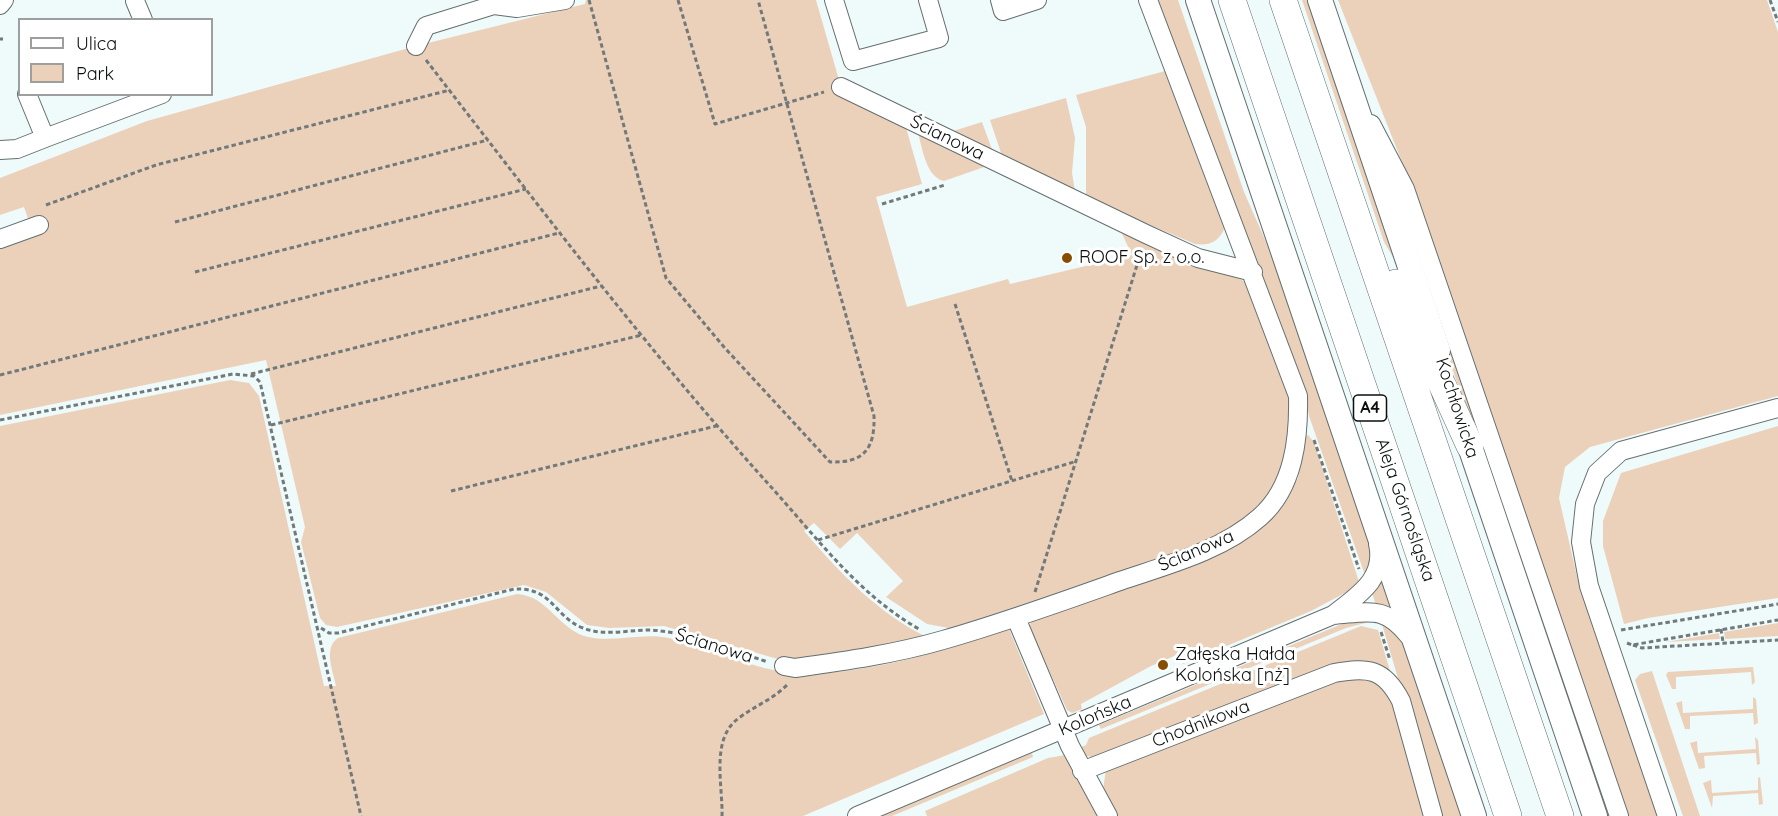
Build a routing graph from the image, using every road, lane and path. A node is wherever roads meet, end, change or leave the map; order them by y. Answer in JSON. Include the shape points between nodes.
{"nodes":[{"id":1,"x":4,"y":0,"type":"edge"},
{"id":2,"x":565,"y":0,"type":"edge"},
{"id":3,"x":589,"y":0,"type":"edge"},
{"id":4,"x":678,"y":0,"type":"edge"},
{"id":5,"x":758,"y":0,"type":"edge"},
{"id":6,"x":834,"y":0,"type":"edge"},
{"id":7,"x":928,"y":0,"type":"edge"},
{"id":8,"x":1000,"y":0,"type":"edge"},
{"id":9,"x":1037,"y":0,"type":"edge"},
{"id":10,"x":1148,"y":0,"type":"edge"},
{"id":11,"x":1191,"y":0,"type":"edge"},
{"id":12,"x":1198,"y":0,"type":"edge"},
{"id":13,"x":1232,"y":0,"type":"edge"},
{"id":14,"x":1283,"y":0,"type":"edge"},
{"id":15,"x":1320,"y":0,"type":"edge"},
{"id":16,"x":1770,"y":0,"type":"edge"},
{"id":17,"x":135,"y":1,"type":"edge"},
{"id":18,"x":494,"y":3,"type":"edge"},
{"id":19,"x":0,"y":5,"type":"edge"},
{"id":20,"x":142,"y":18,"type":"edge"},
{"id":21,"x":1778,"y":22,"type":"edge"},
{"id":22,"x":1210,"y":36,"type":"junction"},
{"id":23,"x":416,"y":46,"type":"joint"},
{"id":24,"x":1348,"y":81,"type":"junction"},
{"id":25,"x":840,"y":87,"type":"joint"},
{"id":26,"x":450,"y":90,"type":"junction"},
{"id":27,"x":28,"y":96,"type":"edge"},
{"id":28,"x":157,"y":96,"type":"edge"},
{"id":29,"x":786,"y":103,"type":"junction"},
{"id":30,"x":45,"y":138,"type":"junction"},
{"id":31,"x":489,"y":140,"type":"junction"},
{"id":32,"x":0,"y":150,"type":"edge"},
{"id":33,"x":945,"y":185,"type":"dead end"},
{"id":34,"x":526,"y":189,"type":"junction"},
{"id":35,"x":1349,"y":190,"type":"junction"},
{"id":36,"x":882,"y":204,"type":"dead end"},
{"id":37,"x":46,"y":205,"type":"dead end"},
{"id":38,"x":175,"y":222,"type":"dead end"},
{"id":39,"x":39,"y":225,"type":"dead end"},
{"id":40,"x":560,"y":233,"type":"junction"},
{"id":41,"x":1146,"y":234,"type":"junction"},
{"id":42,"x":0,"y":239,"type":"edge"},
{"id":43,"x":195,"y":272,"type":"dead end"},
{"id":44,"x":1252,"y":272,"type":"junction"},
{"id":45,"x":601,"y":286,"type":"junction"},
{"id":46,"x":955,"y":304,"type":"dead end"},
{"id":47,"x":642,"y":335,"type":"junction"},
{"id":48,"x":0,"y":375,"type":"edge"},
{"id":49,"x":249,"y":375,"type":"junction"},
{"id":50,"x":1778,"y":408,"type":"edge"},
{"id":51,"x":0,"y":420,"type":"edge"},
{"id":52,"x":271,"y":425,"type":"junction"},
{"id":53,"x":716,"y":426,"type":"junction"},
{"id":54,"x":1313,"y":438,"type":"dead end"},
{"id":55,"x":1470,"y":446,"type":"junction"},
{"id":56,"x":1077,"y":461,"type":"junction"},
{"id":57,"x":1012,"y":480,"type":"junction"},
{"id":58,"x":451,"y":491,"type":"dead end"},
{"id":59,"x":1367,"y":500,"type":"junction"},
{"id":60,"x":818,"y":540,"type":"junction"},
{"id":61,"x":1366,"y":588,"type":"junction"},
{"id":62,"x":1778,"y":604,"type":"edge"},
{"id":63,"x":1373,"y":612,"type":"junction"},
{"id":64,"x":1333,"y":615,"type":"junction"},
{"id":65,"x":1016,"y":618,"type":"junction"},
{"id":66,"x":1778,"y":620,"type":"edge"},
{"id":67,"x":319,"y":626,"type":"junction"},
{"id":68,"x":1721,"y":629,"type":"junction"},
{"id":69,"x":1611,"y":633,"type":"junction"},
{"id":70,"x":1778,"y":640,"type":"edge"},
{"id":71,"x":941,"y":641,"type":"junction"},
{"id":72,"x":1723,"y":642,"type":"junction"},
{"id":73,"x":1416,"y":645,"type":"junction"},
{"id":74,"x":1632,"y":645,"type":"junction"},
{"id":75,"x":789,"y":673,"type":"junction"},
{"id":76,"x":1392,"y":684,"type":"junction"},
{"id":77,"x":1063,"y":730,"type":"junction"},
{"id":78,"x":1082,"y":771,"type":"junction"},
{"id":79,"x":361,"y":816,"type":"edge"},
{"id":80,"x":722,"y":816,"type":"edge"},
{"id":81,"x":857,"y":816,"type":"edge"},
{"id":82,"x":1108,"y":816,"type":"edge"},
{"id":83,"x":1433,"y":816,"type":"edge"},
{"id":84,"x":1474,"y":816,"type":"edge"},
{"id":85,"x":1508,"y":816,"type":"edge"},
{"id":86,"x":1560,"y":816,"type":"edge"},
{"id":87,"x":1594,"y":816,"type":"edge"},
{"id":88,"x":1619,"y":816,"type":"edge"},
{"id":89,"x":1667,"y":816,"type":"edge"}],
"edges":[{"from":1,"to":19,"type":"street"},
{"from":2,"to":18,"type":"street","via":[[517,8]]},
{"from":3,"to":29,"type":"path","via":[[666,278],[830,462],[847,462],[859,458],[869,447],[874,432],[873,416]]},
{"from":4,"to":29,"type":"path","via":[[715,124]]},
{"from":5,"to":29,"type":"path"},
{"from":6,"to":7,"type":"street","via":[[853,61],[939,38]]},
{"from":8,"to":9,"type":"street","via":[[1003,11]]},
{"from":10,"to":44,"type":"street","name":"Ścianowa"},
{"from":11,"to":22,"type":"main road"},
{"from":12,"to":22,"type":"main road"},
{"from":13,"to":85,"type":"highway","name":"Aleja Górnośląska","number":"A4"},
{"from":14,"to":35,"type":"highway"},
{"from":15,"to":24,"type":"main road","name":"Kochłowicka"},
{"from":16,"to":21,"type":"path"},
{"from":17,"to":20,"type":"street"},
{"from":18,"to":23,"type":"street","via":[[426,26]]},
{"from":22,"to":59,"type":"main road"},
{"from":23,"to":26,"type":"path"},
{"from":24,"to":55,"type":"main road","name":"Kochłowicka"},
{"from":24,"to":88,"type":"street","via":[[1405,189]]},
{"from":25,"to":29,"type":"path"},
{"from":25,"to":41,"type":"street","name":"Ścianowa"},
{"from":26,"to":31,"type":"path"},
{"from":26,"to":37,"type":"path","via":[[156,165]]},
{"from":27,"to":30,"type":"street"},
{"from":28,"to":30,"type":"street"},
{"from":30,"to":32,"type":"street","via":[[17,149]]},
{"from":31,"to":34,"type":"path"},
{"from":31,"to":38,"type":"path"},
{"from":33,"to":36,"type":"path"},
{"from":34,"to":40,"type":"path"},
{"from":34,"to":43,"type":"path"},
{"from":35,"to":55,"type":"highway","via":[[1391,271]]},
{"from":35,"to":86,"type":"highway"},
{"from":39,"to":42,"type":"street"},
{"from":40,"to":45,"type":"path"},
{"from":40,"to":48,"type":"path"},
{"from":41,"to":44,"type":"street","name":"Ścianowa","via":[[1198,258]]},
{"from":41,"to":56,"type":"path"},
{"from":44,"to":65,"type":"street","name":"Ścianowa","via":[[1298,396],[1299,431],[1292,464],[1279,492],[1261,516],[1230,539]]},
{"from":45,"to":47,"type":"path"},
{"from":45,"to":49,"type":"path"},
{"from":46,"to":57,"type":"path"},
{"from":47,"to":52,"type":"path"},
{"from":47,"to":53,"type":"path"},
{"from":49,"to":51,"type":"path","via":[[233,374]]},
{"from":49,"to":52,"type":"path","via":[[261,382]]},
{"from":50,"to":69,"type":"street","via":[[1636,446],[1614,456],[1597,473],[1585,504],[1581,542],[1589,586]]},
{"from":52,"to":67,"type":"path"},
{"from":53,"to":58,"type":"path"},
{"from":53,"to":60,"type":"path"},
{"from":54,"to":61,"type":"path"},
{"from":55,"to":87,"type":"main road","name":"Kochłowicka"},
{"from":56,"to":57,"type":"path"},
{"from":56,"to":65,"type":"path","via":[[1042,573],[1030,602]]},
{"from":57,"to":60,"type":"path"},
{"from":59,"to":61,"type":"street","via":[[1380,553],[1377,574]]},
{"from":59,"to":73,"type":"main road"},
{"from":60,"to":71,"type":"path","via":[[879,602]]},
{"from":61,"to":64,"type":"street"},
{"from":62,"to":69,"type":"path","via":[[1644,624]]},
{"from":63,"to":64,"type":"street"},
{"from":63,"to":73,"type":"street","via":[[1394,618]]},
{"from":63,"to":76,"type":"path","via":[[1394,675]]},
{"from":64,"to":77,"type":"street","name":"Kolońska"},
{"from":65,"to":71,"type":"street","name":"Ścianowa"},
{"from":65,"to":77,"type":"street"},
{"from":66,"to":68,"type":"path"},
{"from":67,"to":75,"type":"path","name":"Ścianowa","via":[[329,633],[338,633],[526,589],[548,598],[580,628],[596,632],[676,633]]},
{"from":67,"to":79,"type":"path"},
{"from":68,"to":72,"type":"path"},
{"from":68,"to":74,"type":"path"},
{"from":69,"to":74,"type":"path"},
{"from":69,"to":89,"type":"street"},
{"from":70,"to":72,"type":"path"},
{"from":71,"to":75,"type":"street","name":"Ścianowa","via":[[795,668]]},
{"from":72,"to":74,"type":"path","via":[[1642,648]]},
{"from":73,"to":84,"type":"main road"},
{"from":75,"to":80,"type":"path","via":[[776,696],[734,721],[722,741]]},
{"from":76,"to":78,"type":"street","name":"Chodnikowa","via":[[1378,673],[1360,668],[1334,674]]},
{"from":76,"to":83,"type":"street","via":[[1401,701]]},
{"from":77,"to":78,"type":"street"},
{"from":77,"to":81,"type":"street","name":"Kolońska"},
{"from":78,"to":82,"type":"street"}]}
